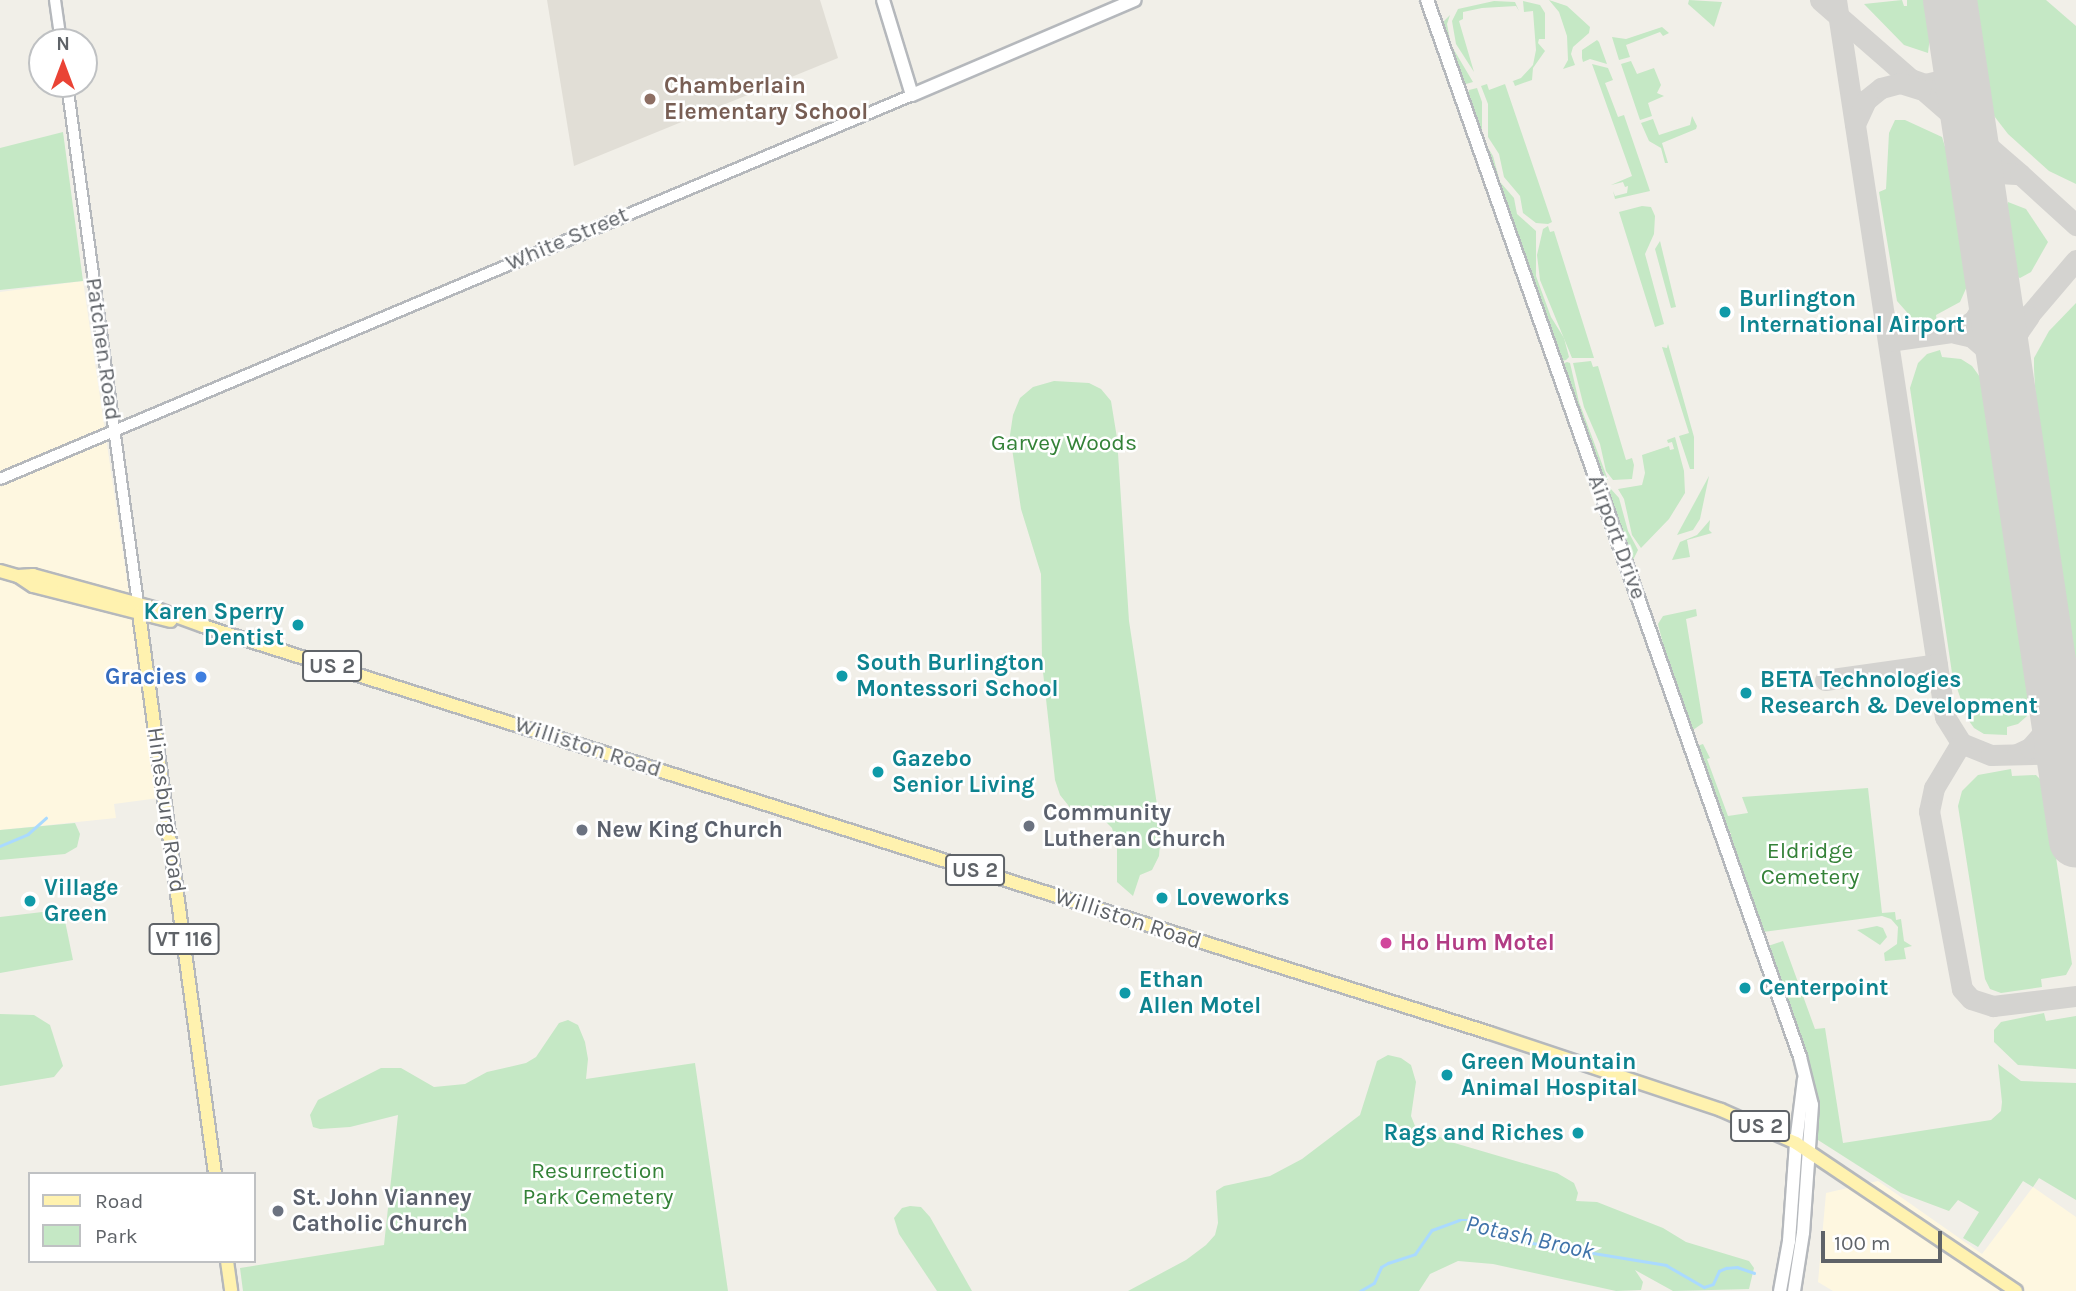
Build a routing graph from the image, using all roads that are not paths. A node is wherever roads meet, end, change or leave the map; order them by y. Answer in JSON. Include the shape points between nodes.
{"nodes":[{"id":1,"x":55,"y":0,"type":"edge"},
{"id":2,"x":883,"y":0,"type":"edge"},
{"id":3,"x":1135,"y":0,"type":"edge"},
{"id":4,"x":1427,"y":0,"type":"edge"},
{"id":5,"x":59,"y":28,"type":"edge"},
{"id":6,"x":912,"y":95,"type":"junction"},
{"id":7,"x":69,"y":98,"type":"edge"},
{"id":8,"x":115,"y":432,"type":"junction"},
{"id":9,"x":0,"y":480,"type":"edge"},
{"id":10,"x":0,"y":571,"type":"edge"},
{"id":11,"x":138,"y":608,"type":"junction"},
{"id":12,"x":1805,"y":1075,"type":"junction"},
{"id":13,"x":1796,"y":1143,"type":"junction"},
{"id":14,"x":1808,"y":1151,"type":"junction"},
{"id":15,"x":215,"y":1172,"type":"edge"},
{"id":16,"x":1789,"y":1241,"type":"junction"},
{"id":17,"x":1800,"y":1255,"type":"junction"},
{"id":18,"x":227,"y":1263,"type":"edge"},
{"id":19,"x":231,"y":1291,"type":"edge"},
{"id":20,"x":1780,"y":1291,"type":"edge"},
{"id":21,"x":1794,"y":1291,"type":"edge"},
{"id":22,"x":2016,"y":1291,"type":"edge"}],
"edges":[{"from":1,"to":5,"type":"street"},
{"from":2,"to":6,"type":"main road"},
{"from":3,"to":6,"type":"main road","name":"White Street"},
{"from":4,"to":12,"type":"main road","name":"Airport Drive"},
{"from":6,"to":8,"type":"street","name":"White Street"},
{"from":7,"to":8,"type":"street","name":"Patchen Road"},
{"from":8,"to":9,"type":"street","name":"White Street"},
{"from":8,"to":11,"type":"street","name":"Patchen Road"},
{"from":10,"to":11,"type":"main road","name":"Williston Road","number":"US 2","via":[[33,586]]},
{"from":11,"to":13,"type":"main road","name":"Williston Road","number":"US 2","via":[[1490,1033],[1721,1110]]},
{"from":11,"to":15,"type":"main road","name":"Hinesburg Road","number":"VT 116"},
{"from":12,"to":13,"type":"main road","name":"Airport Drive"},
{"from":12,"to":14,"type":"main road","name":"Airport Drive","via":[[1811,1105]]},
{"from":13,"to":14,"type":"main road","name":"Williston Road","number":"US 2"},
{"from":13,"to":16,"type":"main road","name":"Airport Drive"},
{"from":14,"to":17,"type":"main road","name":"Airport Drive"},
{"from":14,"to":22,"type":"main road","name":"Williston Road","number":"US 2"},
{"from":16,"to":17,"type":"main road"},
{"from":16,"to":20,"type":"main road","name":"Airport Drive"},
{"from":17,"to":21,"type":"main road","name":"Airport Drive"},
{"from":18,"to":19,"type":"main road"}]}
